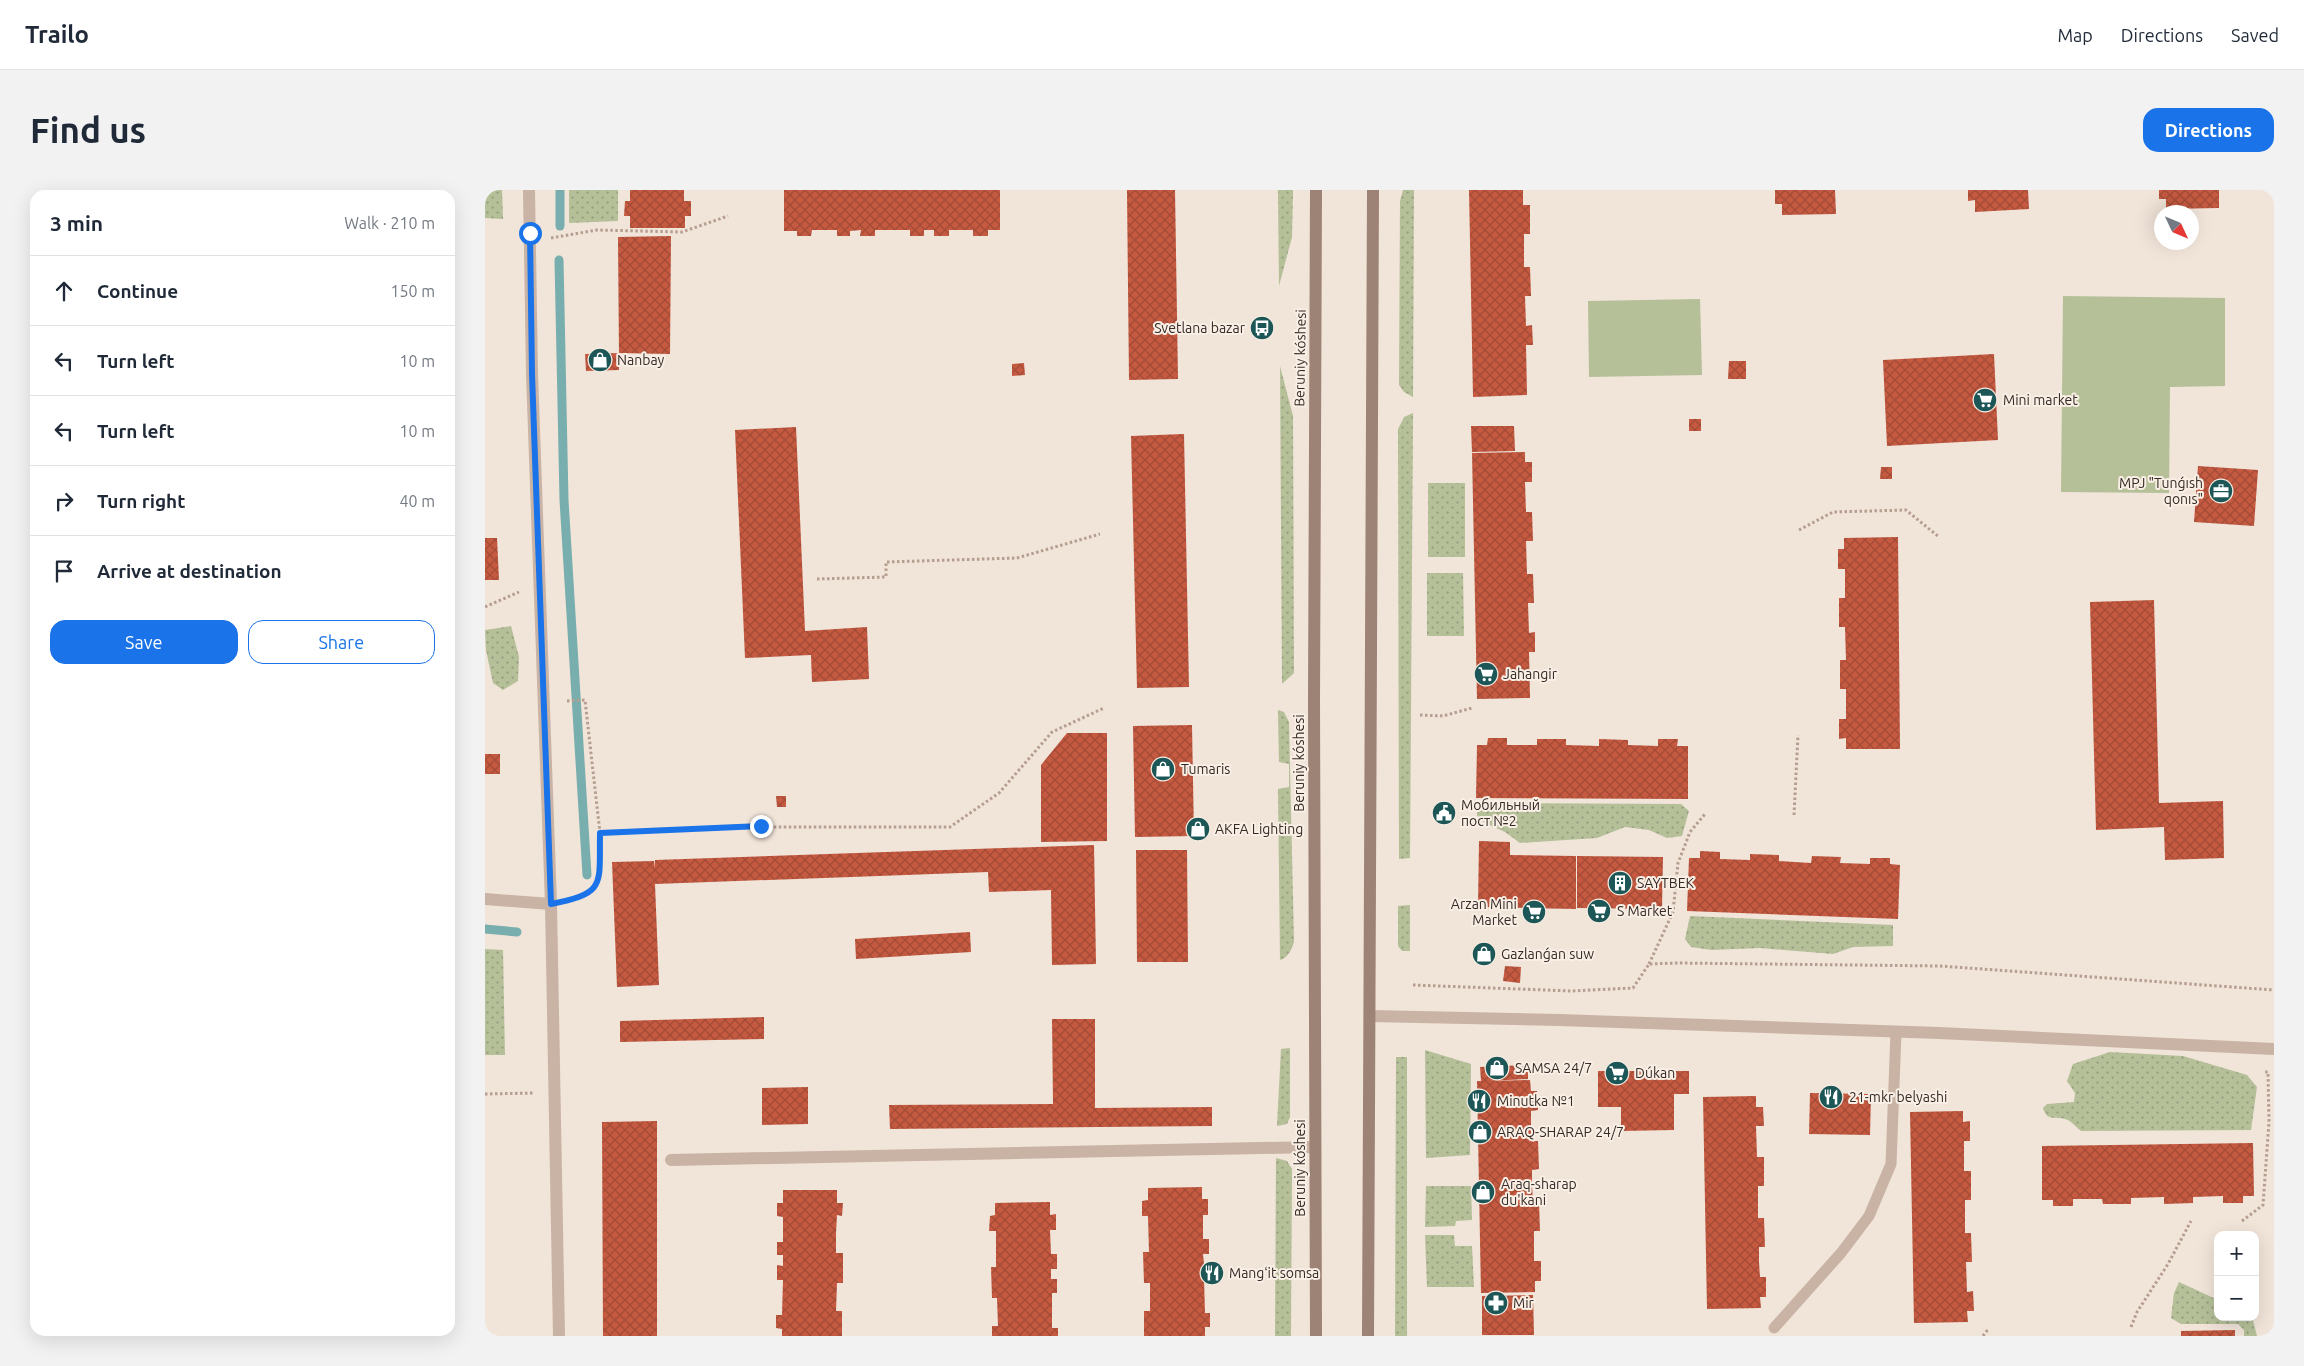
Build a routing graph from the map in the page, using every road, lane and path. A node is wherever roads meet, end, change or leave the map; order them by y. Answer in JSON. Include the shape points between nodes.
{"nodes":[{"id":1,"x":529,"y":190,"type":"edge"},
{"id":2,"x":1316,"y":190,"type":"edge"},
{"id":3,"x":1373,"y":190,"type":"edge"},
{"id":4,"x":728,"y":216,"type":"dead end"},
{"id":5,"x":530,"y":242,"type":"junction"},
{"id":6,"x":1799,"y":530,"type":"dead end"},
{"id":7,"x":1100,"y":534,"type":"dead end"},
{"id":8,"x":1939,"y":537,"type":"dead end"},
{"id":9,"x":817,"y":579,"type":"dead end"},
{"id":10,"x":540,"y":584,"type":"junction"},
{"id":11,"x":485,"y":606,"type":"edge"},
{"id":12,"x":567,"y":701,"type":"dead end"},
{"id":13,"x":1104,"y":708,"type":"dead end"},
{"id":14,"x":1472,"y":708,"type":"dead end"},
{"id":15,"x":1419,"y":715,"type":"dead end"},
{"id":16,"x":1798,"y":735,"type":"dead end"},
{"id":17,"x":1705,"y":814,"type":"dead end"},
{"id":18,"x":1794,"y":816,"type":"dead end"},
{"id":19,"x":600,"y":833,"type":"junction"},
{"id":20,"x":485,"y":899,"type":"edge"},
{"id":21,"x":551,"y":904,"type":"junction"},
{"id":22,"x":1649,"y":964,"type":"junction"},
{"id":23,"x":1413,"y":985,"type":"dead end"},
{"id":24,"x":2274,"y":990,"type":"edge"},
{"id":25,"x":1370,"y":1016,"type":"junction"},
{"id":26,"x":1896,"y":1032,"type":"junction"},
{"id":27,"x":2274,"y":1049,"type":"edge"},
{"id":28,"x":2268,"y":1072,"type":"dead end"},
{"id":29,"x":555,"y":1092,"type":"junction"},
{"id":30,"x":485,"y":1094,"type":"edge"},
{"id":31,"x":1315,"y":1147,"type":"junction"},
{"id":32,"x":671,"y":1160,"type":"dead end"},
{"id":33,"x":2191,"y":1220,"type":"dead end"},
{"id":34,"x":2242,"y":1221,"type":"dead end"},
{"id":35,"x":2131,"y":1327,"type":"dead end"},
{"id":36,"x":1774,"y":1328,"type":"dead end"},
{"id":37,"x":1989,"y":1328,"type":"dead end"},
{"id":38,"x":559,"y":1336,"type":"edge"},
{"id":39,"x":1316,"y":1336,"type":"edge"},
{"id":40,"x":1368,"y":1336,"type":"edge"},
{"id":41,"x":1983,"y":1336,"type":"edge"}],
"edges":[{"from":1,"to":5,"type":"street"},
{"from":2,"to":31,"type":"main road","name":"Beruniy kóshesi"},
{"from":3,"to":25,"type":"main road"},
{"from":4,"to":5,"type":"path","via":[[682,232],[597,230]]},
{"from":5,"to":10,"type":"street"},
{"from":6,"to":8,"type":"path","via":[[1833,512],[1906,510]]},
{"from":7,"to":9,"type":"path","via":[[1017,558],[886,562],[886,577]]},
{"from":10,"to":11,"type":"path"},
{"from":10,"to":21,"type":"street"},
{"from":12,"to":19,"type":"path","via":[[585,700]]},
{"from":13,"to":19,"type":"path","via":[[1051,732],[999,793],[950,827],[761,826]]},
{"from":14,"to":15,"type":"path","via":[[1443,716]]},
{"from":16,"to":18,"type":"path"},
{"from":17,"to":22,"type":"path","via":[[1690,832],[1678,863],[1673,912]]},
{"from":19,"to":21,"type":"path","via":[[599,878],[592,891],[578,899]]},
{"from":20,"to":21,"type":"street"},
{"from":21,"to":29,"type":"street"},
{"from":22,"to":23,"type":"path","via":[[1633,988],[1571,991]]},
{"from":22,"to":24,"type":"path","via":[[1940,966]]},
{"from":25,"to":26,"type":"street"},
{"from":25,"to":40,"type":"main road"},
{"from":26,"to":27,"type":"street"},
{"from":26,"to":36,"type":"lane","via":[[1891,1164],[1869,1216],[1841,1253]]},
{"from":28,"to":34,"type":"path","via":[[2269,1122],[2263,1205]]},
{"from":29,"to":30,"type":"path"},
{"from":29,"to":38,"type":"street"},
{"from":31,"to":32,"type":"street"},
{"from":31,"to":39,"type":"main road","name":"Beruniy kóshesi"},
{"from":33,"to":35,"type":"path"},
{"from":37,"to":41,"type":"path"}]}
